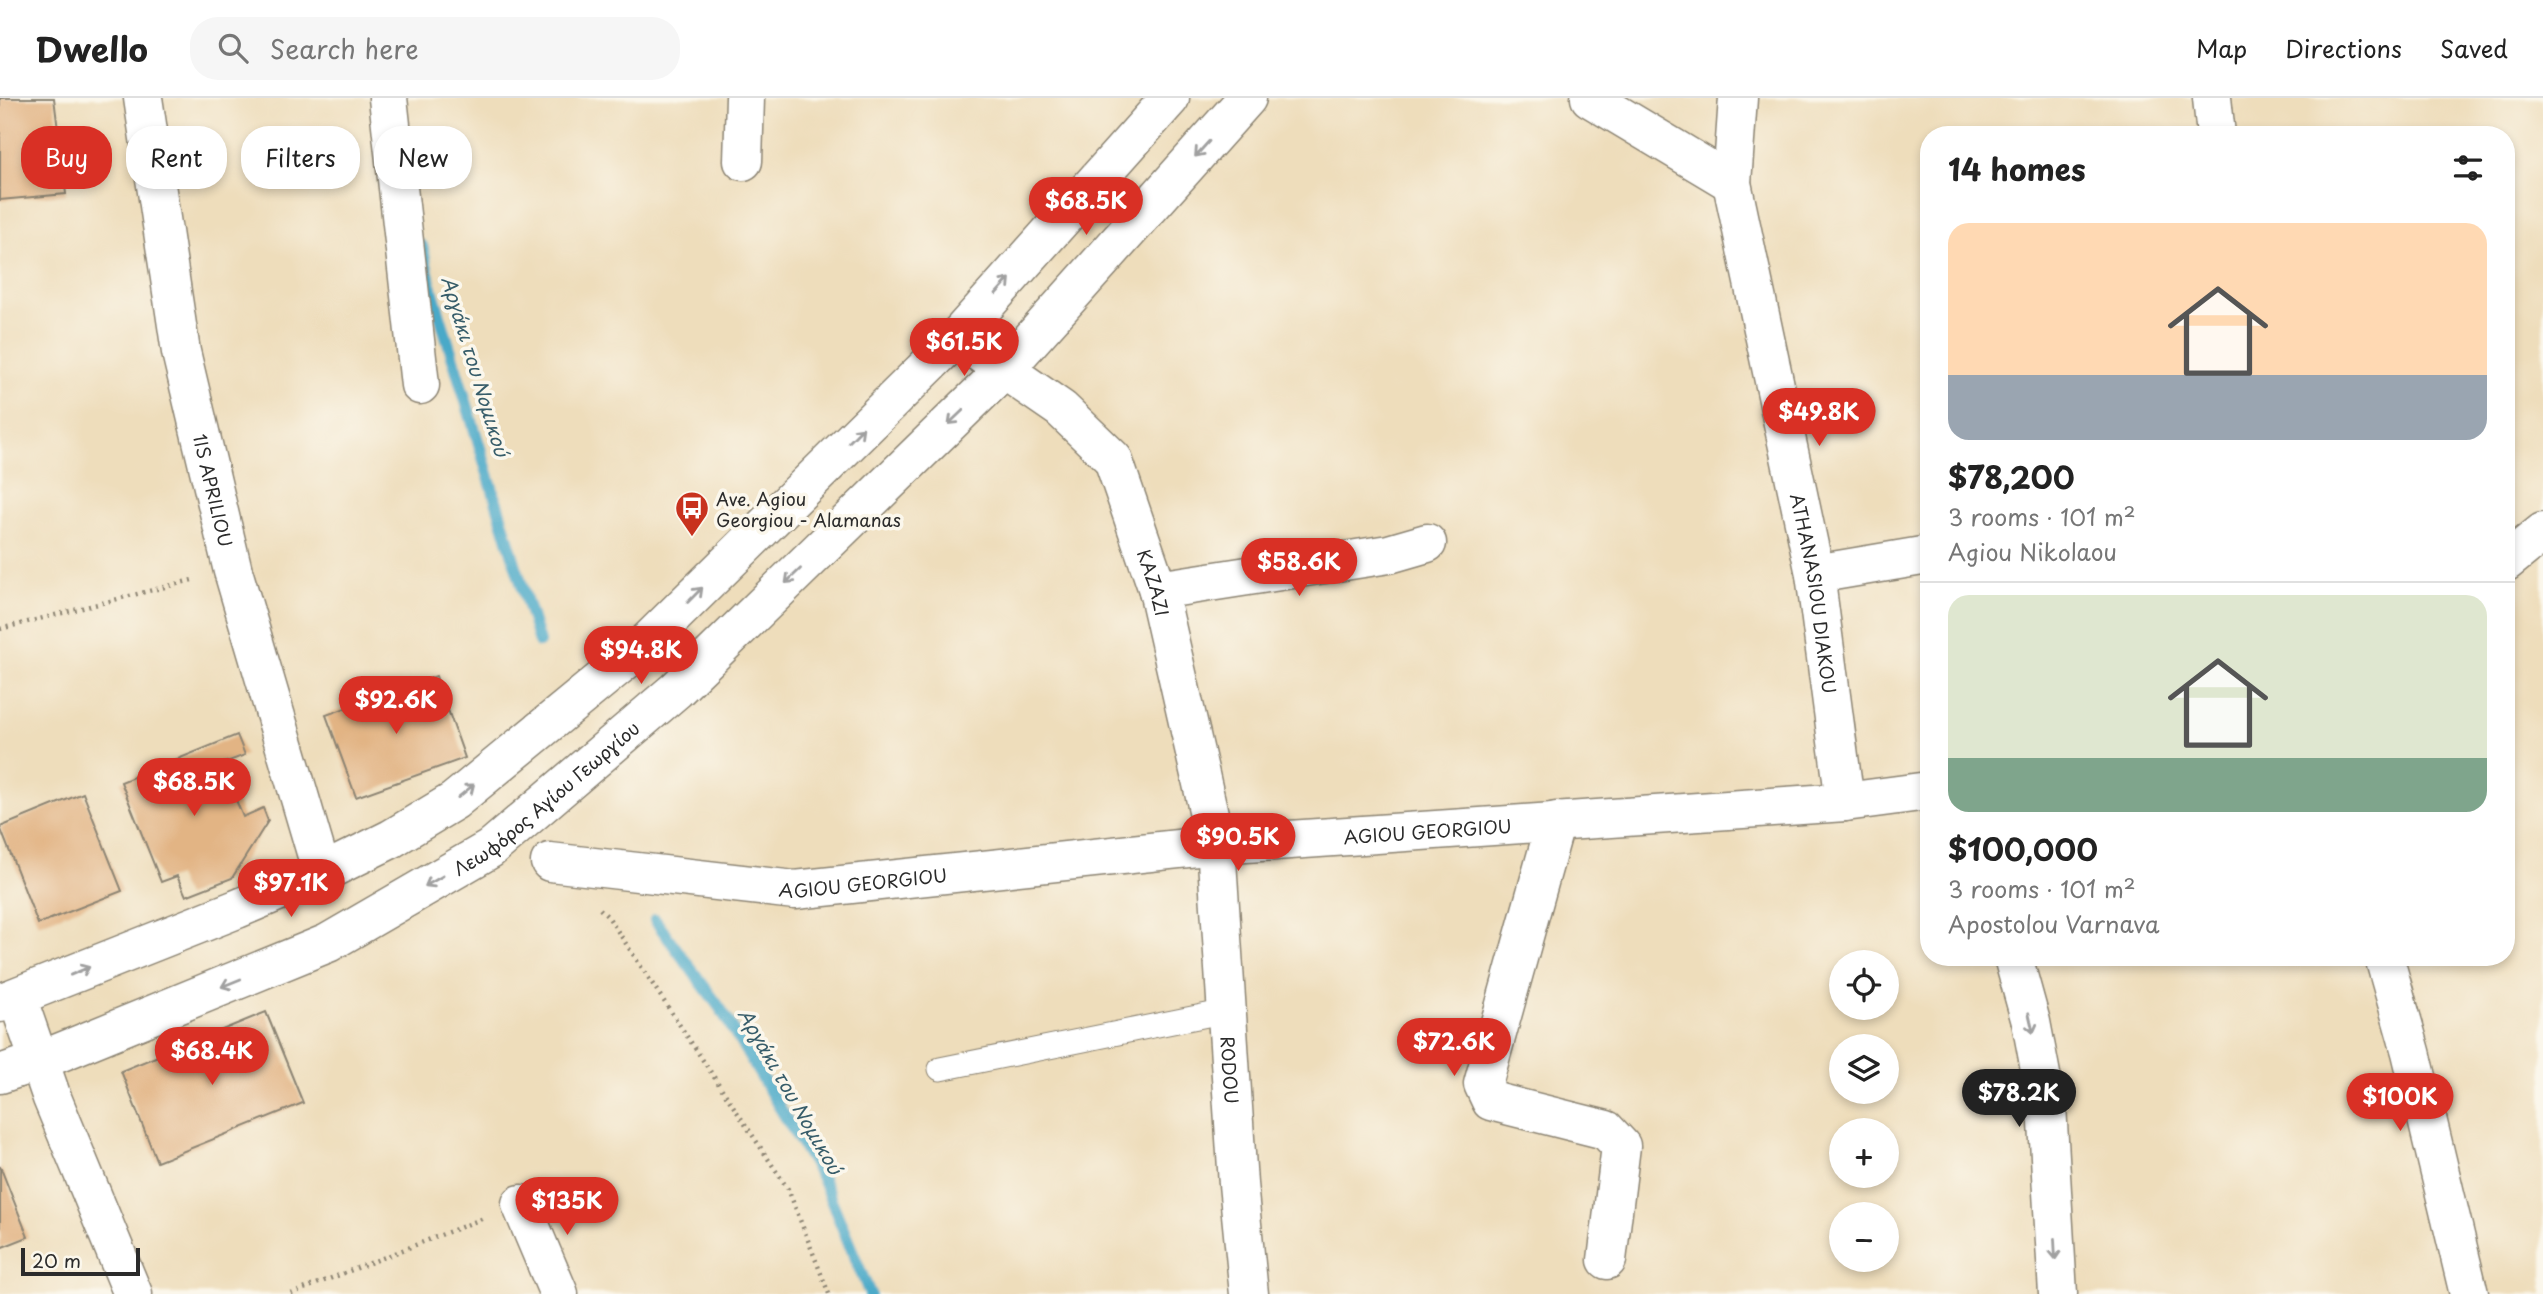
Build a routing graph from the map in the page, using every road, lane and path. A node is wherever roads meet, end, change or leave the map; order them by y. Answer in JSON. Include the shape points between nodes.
{"nodes":[{"id":1,"x":143,"y":98,"type":"edge"},
{"id":2,"x":388,"y":98,"type":"edge"},
{"id":3,"x":745,"y":98,"type":"edge"},
{"id":4,"x":1170,"y":98,"type":"edge"},
{"id":5,"x":1247,"y":98,"type":"edge"},
{"id":6,"x":1590,"y":98,"type":"edge"},
{"id":7,"x":1738,"y":98,"type":"edge"},
{"id":8,"x":2212,"y":98,"type":"edge"},
{"id":9,"x":2215,"y":126,"type":"edge"},
{"id":10,"x":743,"y":161,"type":"dead end"},
{"id":11,"x":1732,"y":183,"type":"junction"},
{"id":12,"x":957,"y":337,"type":"junction"},
{"id":13,"x":1005,"y":369,"type":"junction"},
{"id":14,"x":420,"y":385,"type":"dead end"},
{"id":15,"x":2543,"y":532,"type":"edge"},
{"id":16,"x":1427,"y":543,"type":"dead end"},
{"id":17,"x":2515,"y":555,"type":"edge"},
{"id":18,"x":1920,"y":556,"type":"edge"},
{"id":19,"x":233,"y":571,"type":"junction"},
{"id":20,"x":1815,"y":573,"type":"junction"},
{"id":21,"x":1158,"y":590,"type":"junction"},
{"id":22,"x":0,"y":629,"type":"edge"},
{"id":23,"x":1920,"y":792,"type":"edge"},
{"id":24,"x":1845,"y":802,"type":"junction"},
{"id":25,"x":1556,"y":821,"type":"junction"},
{"id":26,"x":1216,"y":845,"type":"junction"},
{"id":27,"x":550,"y":862,"type":"dead end"},
{"id":28,"x":322,"y":873,"type":"junction"},
{"id":29,"x":599,"y":908,"type":"dead end"},
{"id":30,"x":2015,"y":966,"type":"edge"},
{"id":31,"x":2387,"y":966,"type":"edge"},
{"id":32,"x":9,"y":1000,"type":"edge"},
{"id":33,"x":1227,"y":1011,"type":"junction"},
{"id":34,"x":39,"y":1060,"type":"junction"},
{"id":35,"x":940,"y":1069,"type":"dead end"},
{"id":36,"x":0,"y":1074,"type":"edge"},
{"id":37,"x":521,"y":1204,"type":"joint"},
{"id":38,"x":1607,"y":1260,"type":"dead end"},
{"id":39,"x":133,"y":1294,"type":"edge"},
{"id":40,"x":290,"y":1294,"type":"edge"},
{"id":41,"x":559,"y":1294,"type":"edge"},
{"id":42,"x":828,"y":1294,"type":"edge"},
{"id":43,"x":1249,"y":1294,"type":"edge"},
{"id":44,"x":2057,"y":1294,"type":"edge"},
{"id":45,"x":2469,"y":1294,"type":"edge"}],
"edges":[{"from":1,"to":19,"type":"street","name":"1IS APRILIOU","via":[[181,352]]},
{"from":2,"to":14,"type":"street"},
{"from":3,"to":10,"type":"street"},
{"from":12,"to":4,"type":"street","one_way":true},
{"from":5,"to":13,"type":"street","name":"Λεωφόρος Αγίου Γεωργίου","one_way":true},
{"from":6,"to":11,"type":"street"},
{"from":7,"to":11,"type":"street","name":"ATHANASIOU DIAKOU"},
{"from":8,"to":9,"type":"street"},
{"from":11,"to":20,"type":"street","name":"ATHANASIOU DIAKOU"},
{"from":12,"to":13,"type":"street","name":"KAZAZI"},
{"from":28,"to":12,"type":"street","one_way":true,"via":[[454,801],[644,645]]},
{"from":13,"to":21,"type":"street","name":"KAZAZI","via":[[1061,409],[1113,459]]},
{"from":13,"to":34,"type":"street","name":"Λεωφόρος Αγίου Γεωργίου","one_way":true,"via":[[676,690],[490,849],[328,943]]},
{"from":15,"to":17,"type":"street"},
{"from":16,"to":21,"type":"street","via":[[1390,554]]},
{"from":18,"to":20,"type":"street"},
{"from":19,"to":22,"type":"path"},
{"from":19,"to":28,"type":"street","name":"1IS APRILIOU"},
{"from":20,"to":24,"type":"street","name":"ATHANASIOU DIAKOU"},
{"from":21,"to":26,"type":"street","name":"KAZAZI"},
{"from":23,"to":24,"type":"street","name":"AGIOU GEORGIOU"},
{"from":24,"to":25,"type":"street","name":"AGIOU GEORGIOU"},
{"from":25,"to":26,"type":"street","name":"AGIOU GEORGIOU"},
{"from":25,"to":38,"type":"street","via":[[1483,1083],[1491,1101],[1606,1130],[1621,1146]]},
{"from":26,"to":27,"type":"street","name":"AGIOU GEORGIOU","via":[[794,890]]},
{"from":26,"to":33,"type":"street","name":"RODOU"},
{"from":32,"to":28,"type":"street","one_way":true},
{"from":29,"to":42,"type":"path","via":[[788,1189]]},
{"from":30,"to":44,"type":"street","one_way":true,"via":[[2047,1107]]},
{"from":31,"to":45,"type":"street"},
{"from":32,"to":34,"type":"street"},
{"from":33,"to":35,"type":"lane"},
{"from":33,"to":43,"type":"street","name":"RODOU"},
{"from":34,"to":36,"type":"street","name":"Λεωφόρος Αγίου Γεωργίου"},
{"from":34,"to":39,"type":"street"},
{"from":37,"to":40,"type":"path"},
{"from":37,"to":41,"type":"street"}]}
